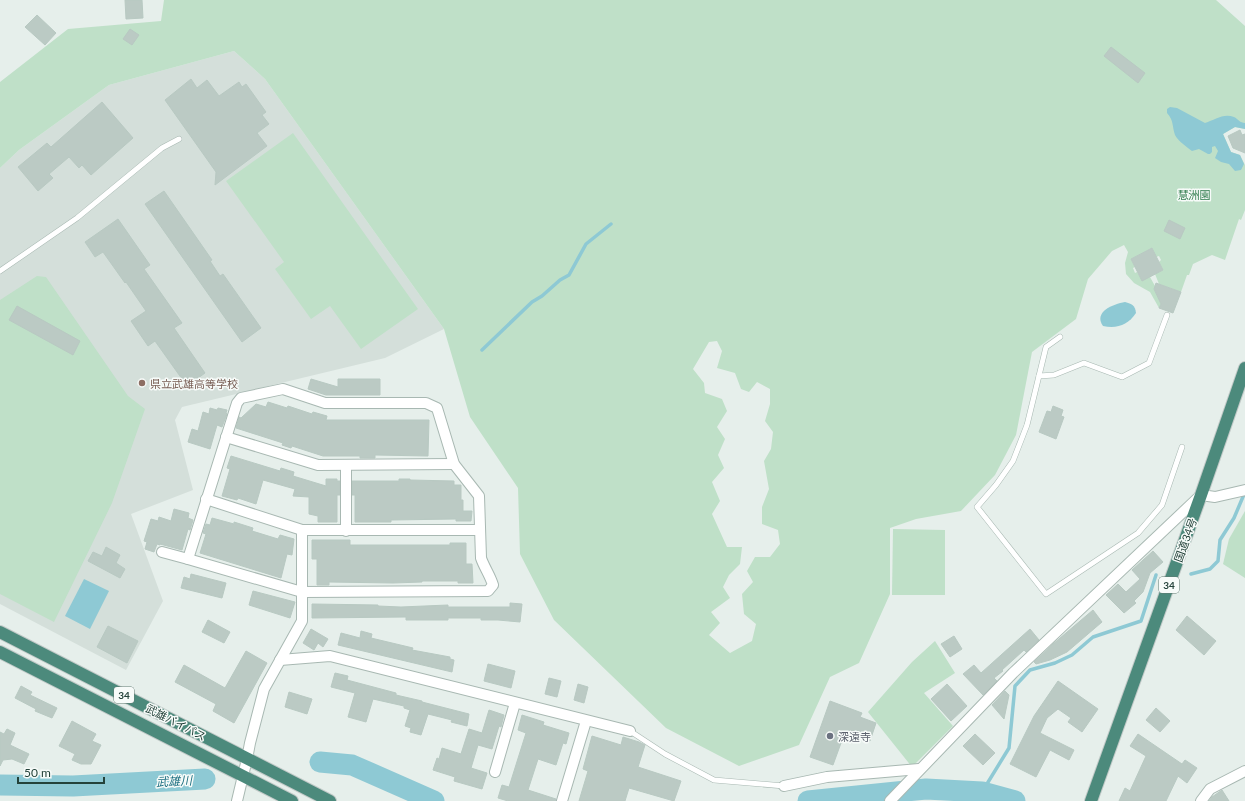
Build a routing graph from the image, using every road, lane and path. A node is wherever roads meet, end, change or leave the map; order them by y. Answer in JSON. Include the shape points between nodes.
{"nodes":[{"id":1,"x":179,"y":139,"type":"dead end"},
{"id":2,"x":0,"y":271,"type":"edge"},
{"id":3,"x":1167,"y":315,"type":"dead end"},
{"id":4,"x":1060,"y":337,"type":"dead end"},
{"id":5,"x":1245,"y":368,"type":"edge"},
{"id":6,"x":1039,"y":376,"type":"junction"},
{"id":7,"x":226,"y":437,"type":"junction"},
{"id":8,"x":1182,"y":447,"type":"dead end"},
{"id":9,"x":454,"y":464,"type":"junction"},
{"id":10,"x":346,"y":465,"type":"junction"},
{"id":11,"x":1242,"y":490,"type":"edge"},
{"id":12,"x":1201,"y":495,"type":"junction"},
{"id":13,"x":206,"y":499,"type":"junction"},
{"id":14,"x":302,"y":530,"type":"junction"},
{"id":15,"x":480,"y":530,"type":"junction"},
{"id":16,"x":346,"y":531,"type":"junction"},
{"id":17,"x":162,"y":552,"type":"dead end"},
{"id":18,"x":188,"y":559,"type":"junction"},
{"id":19,"x":302,"y":592,"type":"junction"},
{"id":20,"x":0,"y":632,"type":"edge"},
{"id":21,"x":0,"y":652,"type":"edge"},
{"id":22,"x":280,"y":660,"type":"junction"},
{"id":23,"x":515,"y":703,"type":"junction"},
{"id":24,"x":586,"y":721,"type":"junction"},
{"id":25,"x":630,"y":731,"type":"joint"},
{"id":26,"x":248,"y":759,"type":"junction"},
{"id":27,"x":1245,"y":771,"type":"edge"},
{"id":28,"x":495,"y":772,"type":"dead end"},
{"id":29,"x":916,"y":773,"type":"junction"},
{"id":30,"x":243,"y":775,"type":"junction"},
{"id":31,"x":784,"y":786,"type":"joint"},
{"id":32,"x":237,"y":801,"type":"edge"},
{"id":33,"x":292,"y":801,"type":"edge"},
{"id":34,"x":330,"y":801,"type":"edge"},
{"id":35,"x":562,"y":801,"type":"edge"},
{"id":36,"x":890,"y":801,"type":"edge"},
{"id":37,"x":1091,"y":801,"type":"edge"},
{"id":38,"x":1201,"y":801,"type":"edge"}],
"edges":[{"from":1,"to":2,"type":"lane","via":[[162,148],[77,218]]},
{"from":3,"to":6,"type":"lane","via":[[1149,363],[1122,377],[1084,363],[1054,375]]},
{"from":4,"to":6,"type":"lane","via":[[1046,347]]},
{"from":5,"to":12,"type":"highway","name":"国道34号","number":"34"},
{"from":6,"to":8,"type":"lane","via":[[1027,425],[1013,461],[976,507],[1046,594],[1138,533],[1162,506]]},
{"from":7,"to":9,"type":"street","via":[[241,398],[283,389],[325,403],[426,403],[437,408]]},
{"from":7,"to":10,"type":"street","via":[[318,465]]},
{"from":7,"to":13,"type":"street"},
{"from":9,"to":10,"type":"street"},
{"from":9,"to":15,"type":"street","via":[[479,496]]},
{"from":10,"to":16,"type":"street"},
{"from":11,"to":12,"type":"street","via":[[1216,497]]},
{"from":12,"to":29,"type":"street","via":[[1013,673]]},
{"from":12,"to":37,"type":"highway","name":"国道34号","number":"34"},
{"from":13,"to":14,"type":"street"},
{"from":13,"to":18,"type":"street"},
{"from":14,"to":16,"type":"street"},
{"from":14,"to":19,"type":"street"},
{"from":15,"to":16,"type":"street"},
{"from":15,"to":19,"type":"street","via":[[481,558],[493,585],[488,591]]},
{"from":17,"to":18,"type":"street"},
{"from":18,"to":19,"type":"street"},
{"from":19,"to":22,"type":"street","via":[[302,621]]},
{"from":20,"to":26,"type":"highway","name":"武雄バイパス","number":"34"},
{"from":21,"to":30,"type":"highway","name":"武雄バイパス","number":"34"},
{"from":22,"to":23,"type":"street","via":[[330,656]]},
{"from":22,"to":26,"type":"street","via":[[264,689]]},
{"from":23,"to":24,"type":"street"},
{"from":23,"to":28,"type":"street"},
{"from":24,"to":25,"type":"street"},
{"from":24,"to":35,"type":"street"},
{"from":25,"to":31,"type":"lane","via":[[665,754],[714,780]]},
{"from":26,"to":30,"type":"street"},
{"from":26,"to":34,"type":"highway","name":"武雄バイパス","number":"34"},
{"from":27,"to":38,"type":"street","via":[[1210,789]]},
{"from":29,"to":31,"type":"street","via":[[827,776]]},
{"from":29,"to":36,"type":"street"},
{"from":30,"to":32,"type":"street"},
{"from":30,"to":33,"type":"highway","name":"武雄バイパス","number":"34"}]}
